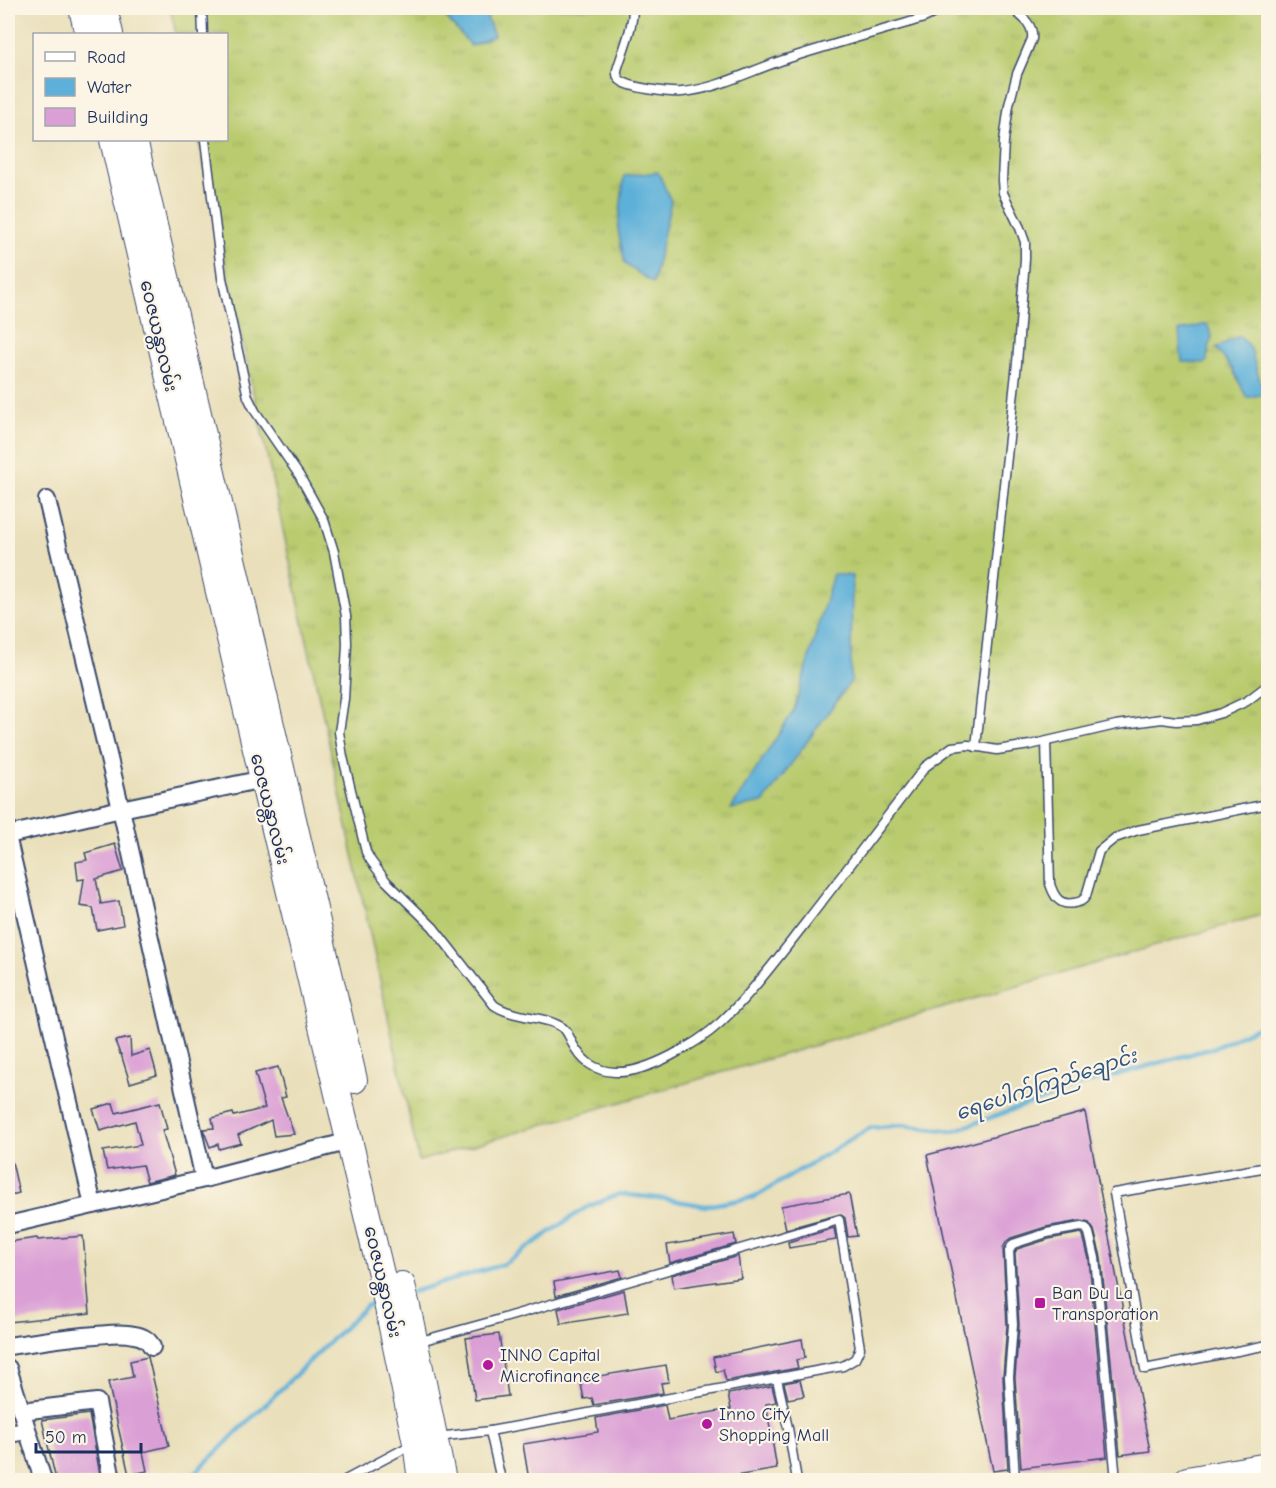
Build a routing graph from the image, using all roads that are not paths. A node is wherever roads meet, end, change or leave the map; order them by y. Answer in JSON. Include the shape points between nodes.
{"nodes":[{"id":1,"x":82,"y":8,"type":"edge"},
{"id":2,"x":104,"y":8,"type":"edge"},
{"id":3,"x":202,"y":8,"type":"edge"},
{"id":4,"x":633,"y":8,"type":"edge"},
{"id":5,"x":945,"y":8,"type":"edge"},
{"id":6,"x":1011,"y":8,"type":"edge"},
{"id":7,"x":88,"y":33,"type":"edge"},
{"id":8,"x":110,"y":33,"type":"edge"},
{"id":9,"x":203,"y":33,"type":"edge"},
{"id":10,"x":113,"y":141,"type":"edge"},
{"id":11,"x":134,"y":141,"type":"edge"},
{"id":12,"x":205,"y":141,"type":"edge"},
{"id":13,"x":47,"y":500,"type":"dead end"},
{"id":14,"x":1269,"y":685,"type":"edge"},
{"id":15,"x":1046,"y":742,"type":"junction"},
{"id":16,"x":976,"y":747,"type":"junction"},
{"id":17,"x":262,"y":779,"type":"junction"},
{"id":18,"x":1269,"y":804,"type":"edge"},
{"id":19,"x":121,"y":809,"type":"junction"},
{"id":20,"x":8,"y":835,"type":"edge"},
{"id":21,"x":8,"y":840,"type":"edge"},
{"id":22,"x":350,"y":1141,"type":"junction"},
{"id":23,"x":1269,"y":1167,"type":"edge"},
{"id":24,"x":204,"y":1179,"type":"junction"},
{"id":25,"x":93,"y":1205,"type":"junction"},
{"id":26,"x":8,"y":1224,"type":"edge"},
{"id":27,"x":389,"y":1271,"type":"junction"},
{"id":28,"x":404,"y":1334,"type":"junction"},
{"id":29,"x":1269,"y":1345,"type":"edge"},
{"id":30,"x":8,"y":1346,"type":"edge"},
{"id":31,"x":152,"y":1347,"type":"dead end"},
{"id":32,"x":8,"y":1368,"type":"edge"},
{"id":33,"x":777,"y":1378,"type":"junction"},
{"id":34,"x":21,"y":1412,"type":"junction"},
{"id":35,"x":27,"y":1431,"type":"junction"},
{"id":36,"x":490,"y":1431,"type":"junction"},
{"id":37,"x":8,"y":1434,"type":"edge"},
{"id":38,"x":425,"y":1440,"type":"junction"},
{"id":39,"x":1262,"y":1469,"type":"edge"},
{"id":40,"x":43,"y":1480,"type":"edge"},
{"id":41,"x":112,"y":1480,"type":"edge"},
{"id":42,"x":345,"y":1480,"type":"edge"},
{"id":43,"x":421,"y":1480,"type":"edge"},
{"id":44,"x":443,"y":1480,"type":"edge"},
{"id":45,"x":501,"y":1480,"type":"edge"},
{"id":46,"x":797,"y":1480,"type":"edge"},
{"id":47,"x":1015,"y":1480,"type":"edge"},
{"id":48,"x":1116,"y":1480,"type":"edge"},
{"id":49,"x":1187,"y":1480,"type":"edge"}],
"edges":[{"from":1,"to":7,"type":"main road"},
{"from":2,"to":8,"type":"main road"},
{"from":3,"to":9,"type":"lane"},
{"from":4,"to":5,"type":"lane","via":[[618,77],[634,86],[680,92],[924,18]]},
{"from":6,"to":16,"type":"lane","via":[[1026,20],[1032,32],[1009,105],[1002,180],[1003,193],[1025,242],[1025,259]]},
{"from":10,"to":17,"type":"main road","name":"ဝေဇယန္တာလမ်း"},
{"from":11,"to":27,"type":"main road","name":"ဝေဇယန္တာလမ်း"},
{"from":12,"to":16,"type":"lane","via":[[222,278],[248,398],[300,475],[324,520],[334,552],[346,625],[340,743],[366,852],[386,881],[434,927],[494,1005],[561,1026],[582,1059],[610,1071],[647,1066],[687,1048],[745,998],[925,767],[952,747]]},
{"from":13,"to":19,"type":"street"},
{"from":14,"to":15,"type":"lane","via":[[1247,701],[1197,720],[1162,719],[1116,725]]},
{"from":15,"to":16,"type":"lane","via":[[997,750]]},
{"from":15,"to":18,"type":"lane","via":[[1050,884],[1054,895],[1065,904],[1084,899],[1100,851],[1115,838],[1137,830]]},
{"from":17,"to":19,"type":"street"},
{"from":17,"to":22,"type":"main road","name":"ဝေဇယန္တာလမ်း"},
{"from":19,"to":20,"type":"street"},
{"from":19,"to":24,"type":"street"},
{"from":21,"to":25,"type":"street"},
{"from":22,"to":24,"type":"street"},
{"from":22,"to":27,"type":"main road","name":"ဝေဇယန္တာလမ်း"},
{"from":23,"to":29,"type":"lane","via":[[1114,1192],[1145,1369]]},
{"from":24,"to":25,"type":"street"},
{"from":25,"to":26,"type":"street"},
{"from":27,"to":28,"type":"main road","name":"ဝေဇယန္တာလမ်း"},
{"from":28,"to":33,"type":"lane","via":[[490,1322],[839,1220],[860,1348],[855,1359],[843,1366]]},
{"from":28,"to":38,"type":"main road","name":"ဝေဇယန္တာလမ်း"},
{"from":30,"to":31,"type":"street","via":[[117,1333],[141,1337]]},
{"from":32,"to":34,"type":"street"},
{"from":33,"to":36,"type":"lane"},
{"from":33,"to":46,"type":"lane"},
{"from":34,"to":35,"type":"street"},
{"from":34,"to":41,"type":"street","via":[[97,1402]]},
{"from":35,"to":37,"type":"street"},
{"from":35,"to":40,"type":"street"},
{"from":36,"to":38,"type":"lane"},
{"from":36,"to":45,"type":"lane"},
{"from":38,"to":42,"type":"lane"},
{"from":38,"to":43,"type":"main road","name":"ဝေဇယန္တာလမ်း"},
{"from":38,"to":44,"type":"main road","name":"ဝေဇယန္တာလမ်း"},
{"from":39,"to":49,"type":"main road"},
{"from":47,"to":48,"type":"lane","via":[[1009,1377],[1013,1325],[1009,1251],[1012,1244],[1081,1227],[1089,1233],[1095,1258]]}]}
